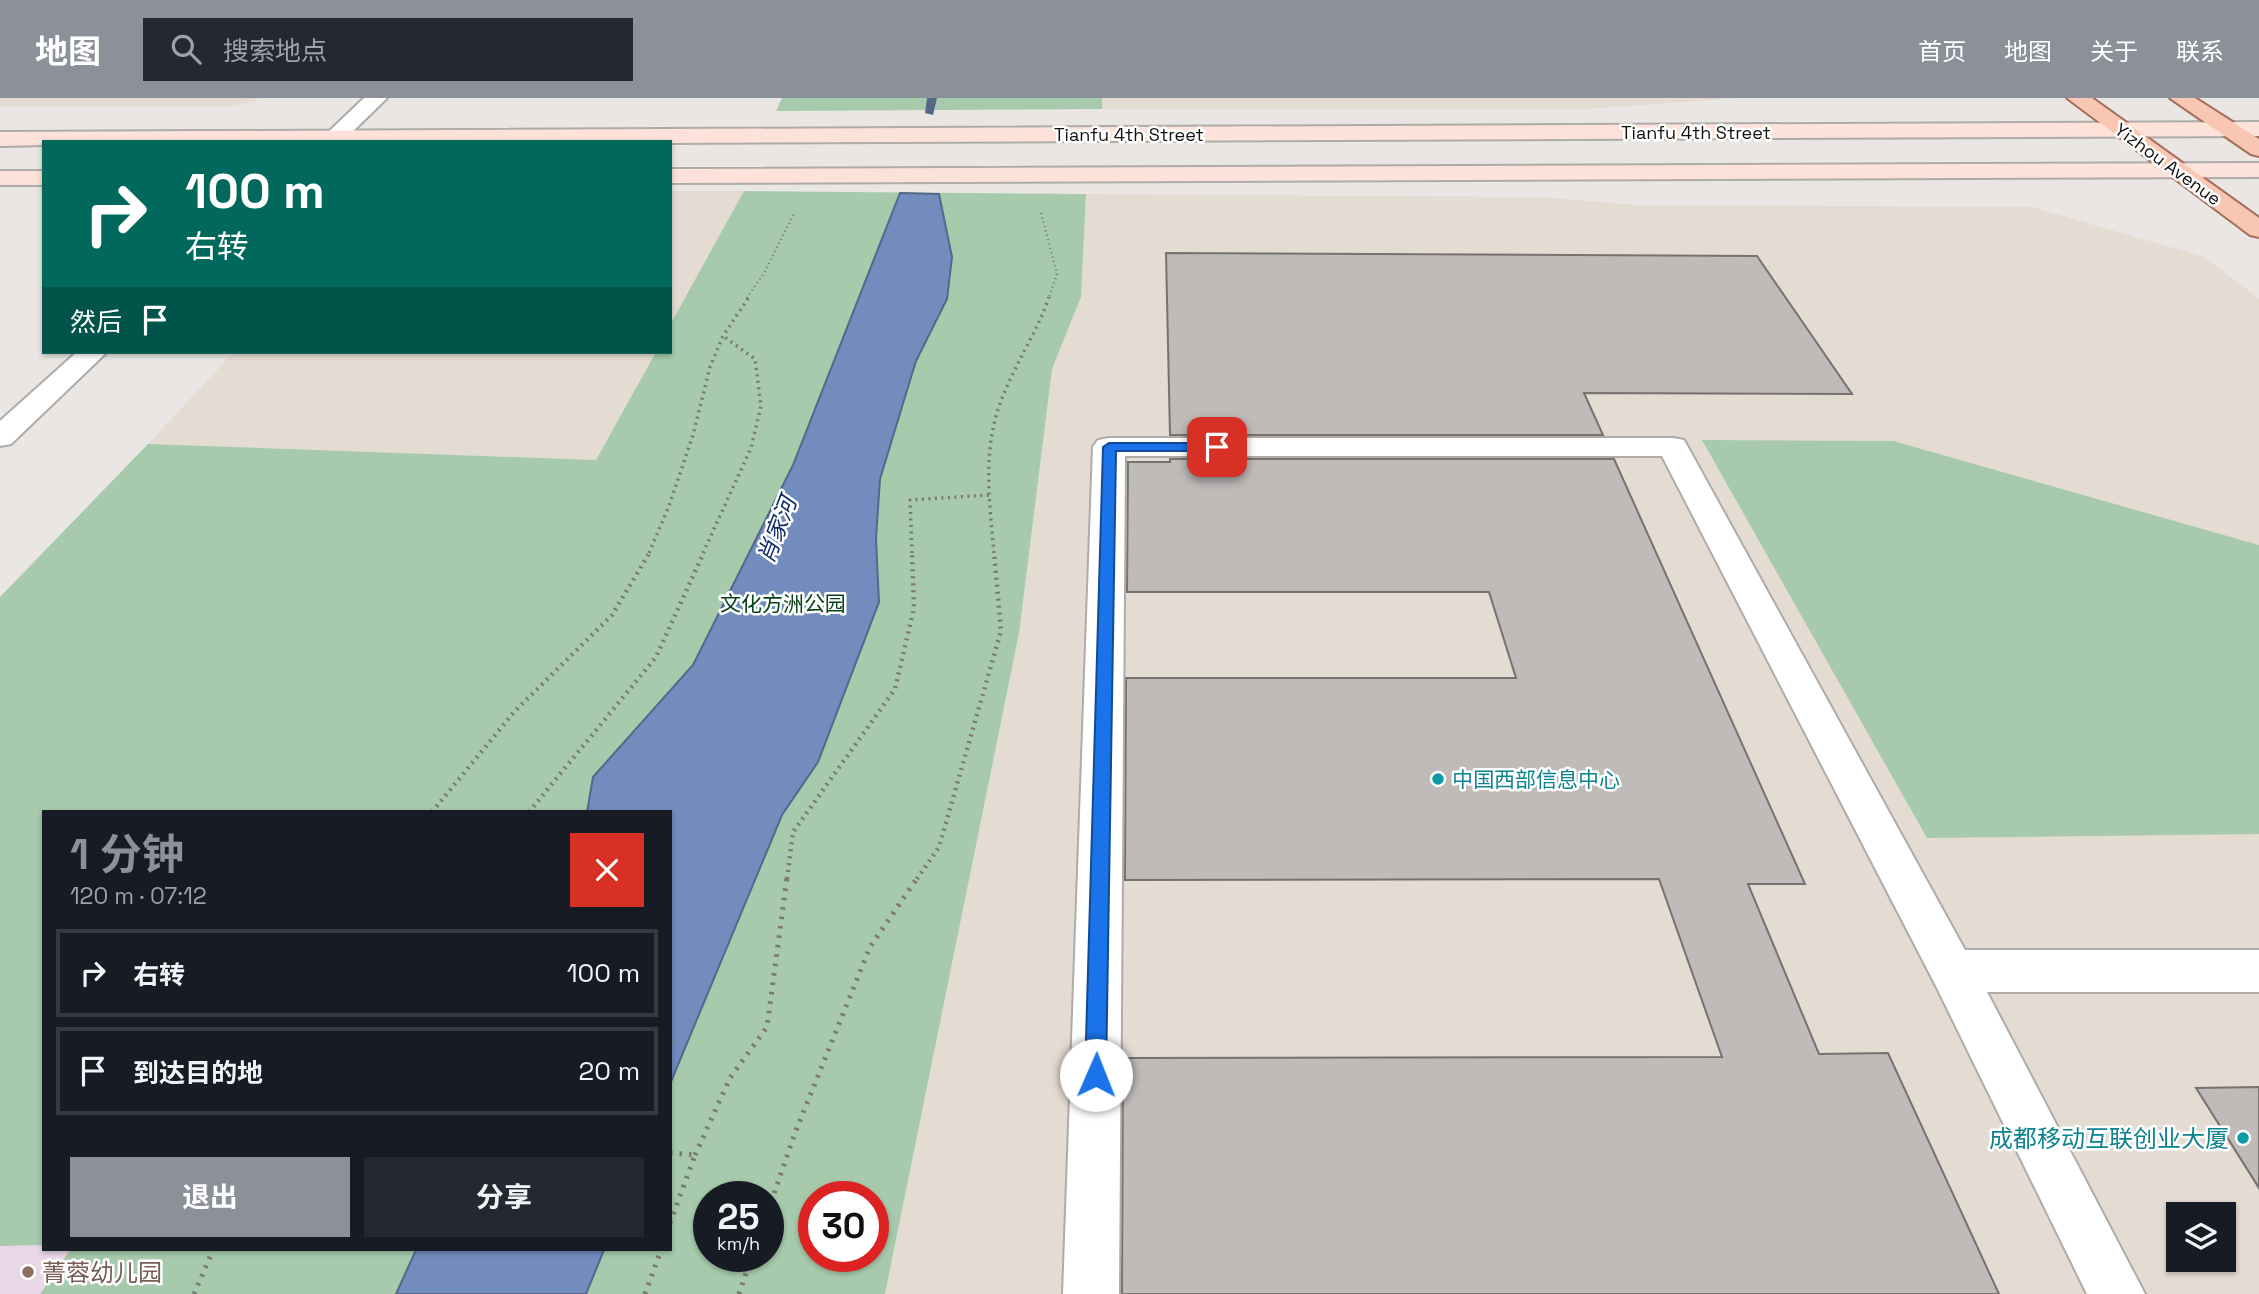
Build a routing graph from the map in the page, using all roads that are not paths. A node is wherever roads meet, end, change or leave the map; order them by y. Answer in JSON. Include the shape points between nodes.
{"nodes":[{"id":1,"x":376,"y":98,"type":"edge"},
{"id":2,"x":2078,"y":98,"type":"edge"},
{"id":3,"x":2181,"y":98,"type":"edge"},
{"id":4,"x":2228,"y":129,"type":"junction"},
{"id":5,"x":2259,"y":129,"type":"edge"},
{"id":6,"x":2120,"y":130,"type":"junction"},
{"id":7,"x":0,"y":139,"type":"edge"},
{"id":8,"x":332,"y":140,"type":"edge"},
{"id":9,"x":2259,"y":149,"type":"edge"},
{"id":10,"x":2259,"y":170,"type":"edge"},
{"id":11,"x":2176,"y":171,"type":"junction"},
{"id":12,"x":672,"y":176,"type":"edge"},
{"id":13,"x":0,"y":178,"type":"edge"},
{"id":14,"x":42,"y":178,"type":"edge"},
{"id":15,"x":2259,"y":230,"type":"edge"},
{"id":16,"x":91,"y":354,"type":"edge"},
{"id":17,"x":0,"y":437,"type":"edge"},
{"id":18,"x":1952,"y":971,"type":"junction"},
{"id":19,"x":2259,"y":971,"type":"edge"},
{"id":20,"x":1091,"y":1294,"type":"edge"},
{"id":21,"x":2117,"y":1294,"type":"edge"}],
"edges":[{"from":1,"to":8,"type":"street"},
{"from":2,"to":6,"type":"main road","name":"Yizhou Avenue"},
{"from":3,"to":4,"type":"main road"},
{"from":4,"to":5,"type":"main road","name":"Tianfu 4th Street"},
{"from":4,"to":6,"type":"main road","name":"Tianfu 4th Street"},
{"from":4,"to":9,"type":"main road"},
{"from":6,"to":8,"type":"main road","name":"Tianfu 4th Street"},
{"from":6,"to":11,"type":"main road","name":"Yizhou Avenue"},
{"from":7,"to":8,"type":"main road","name":"Tianfu 4th Street"},
{"from":10,"to":11,"type":"main road","name":"Tianfu 4th Street"},
{"from":11,"to":12,"type":"main road","name":"Tianfu 4th Street"},
{"from":11,"to":15,"type":"main road","name":"Yizhou Avenue"},
{"from":13,"to":14,"type":"main road"},
{"from":16,"to":17,"type":"street"},
{"from":18,"to":19,"type":"street"},
{"from":18,"to":20,"type":"street","via":[[1673,447],[1109,447]]},
{"from":18,"to":21,"type":"street"}]}
